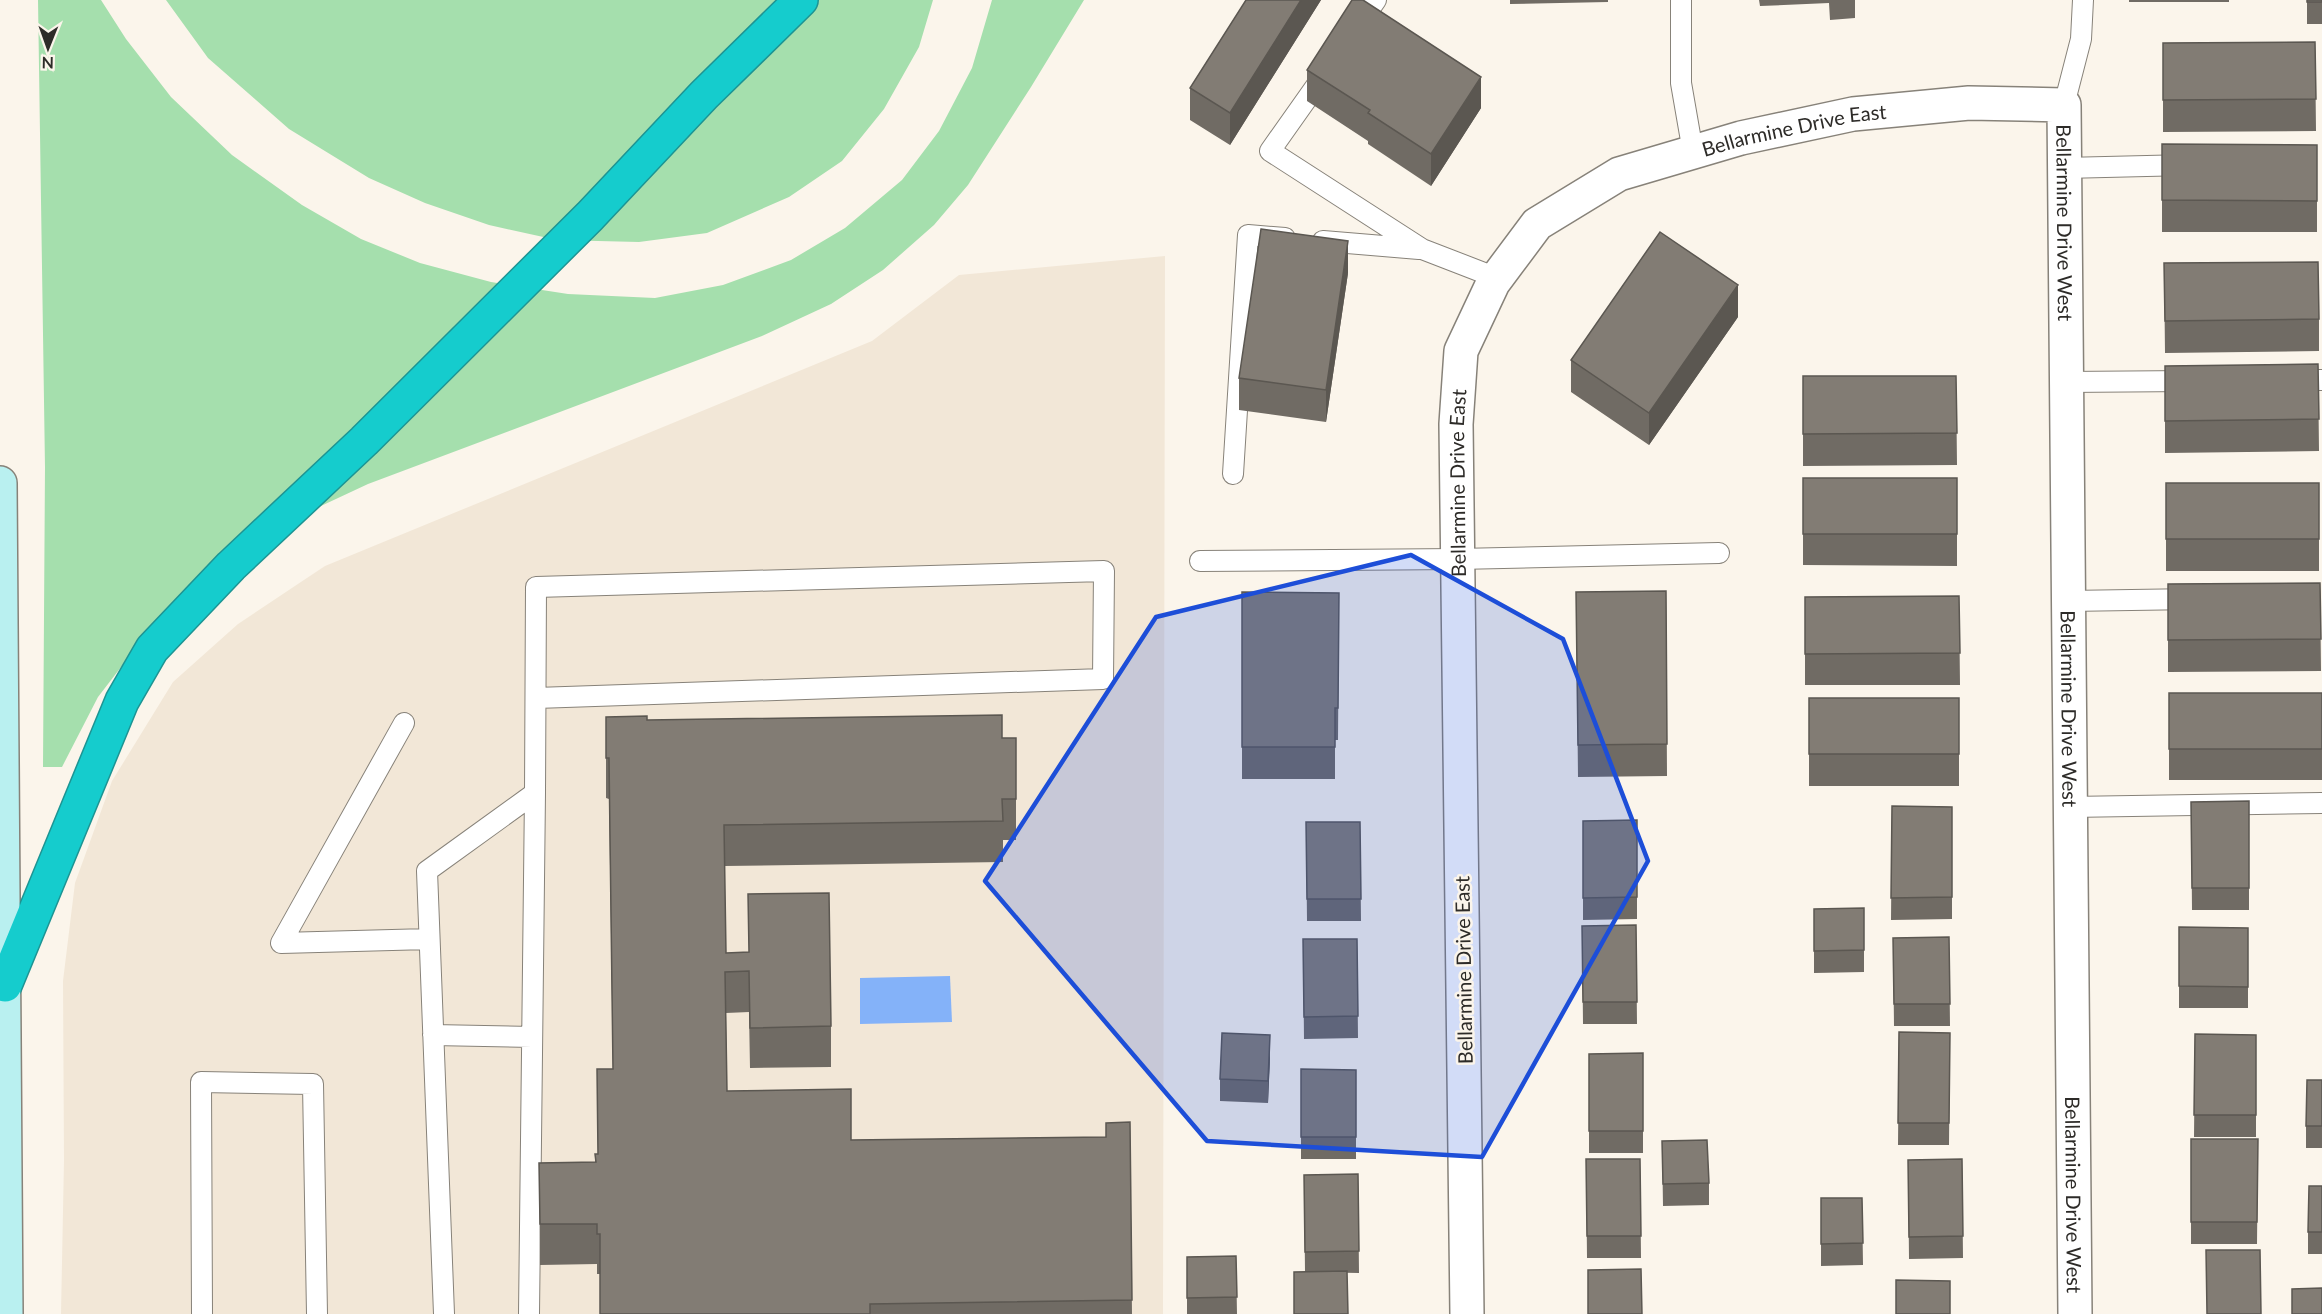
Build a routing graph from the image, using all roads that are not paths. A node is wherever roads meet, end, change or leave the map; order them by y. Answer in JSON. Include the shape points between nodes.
{"nodes":[{"id":1,"x":801,"y":0,"type":"edge"},
{"id":2,"x":1376,"y":0,"type":"edge"},
{"id":3,"x":1681,"y":0,"type":"edge"},
{"id":4,"x":2083,"y":0,"type":"edge"},
{"id":5,"x":1350,"y":38,"type":"edge"},
{"id":6,"x":1336,"y":57,"type":"edge"},
{"id":7,"x":2064,"y":105,"type":"junction"},
{"id":8,"x":1693,"y":152,"type":"junction"},
{"id":9,"x":2205,"y":164,"type":"edge"},
{"id":10,"x":2064,"y":168,"type":"junction"},
{"id":11,"x":1422,"y":249,"type":"junction"},
{"id":12,"x":1497,"y":278,"type":"junction"},
{"id":13,"x":2276,"y":380,"type":"edge"},
{"id":14,"x":2322,"y":380,"type":"edge"},
{"id":15,"x":2206,"y":381,"type":"edge"},
{"id":16,"x":2066,"y":382,"type":"junction"},
{"id":17,"x":1233,"y":474,"type":"dead end"},
{"id":18,"x":0,"y":483,"type":"edge"},
{"id":19,"x":1719,"y":553,"type":"dead end"},
{"id":20,"x":1458,"y":559,"type":"junction"},
{"id":21,"x":1200,"y":561,"type":"dead end"},
{"id":22,"x":2218,"y":599,"type":"edge"},
{"id":23,"x":2068,"y":601,"type":"junction"},
{"id":24,"x":536,"y":698,"type":"junction"},
{"id":25,"x":404,"y":723,"type":"dead end"},
{"id":26,"x":535,"y":793,"type":"junction"},
{"id":27,"x":2322,"y":803,"type":"edge"},
{"id":28,"x":2070,"y":807,"type":"junction"},
{"id":29,"x":429,"y":939,"type":"junction"},
{"id":30,"x":5,"y":985,"type":"junction"},
{"id":31,"x":433,"y":1035,"type":"junction"},
{"id":32,"x":532,"y":1037,"type":"junction"},
{"id":33,"x":6,"y":1314,"type":"edge"},
{"id":34,"x":202,"y":1314,"type":"edge"},
{"id":35,"x":317,"y":1314,"type":"edge"},
{"id":36,"x":444,"y":1314,"type":"edge"},
{"id":37,"x":529,"y":1314,"type":"edge"},
{"id":38,"x":1467,"y":1314,"type":"edge"},
{"id":39,"x":2075,"y":1314,"type":"edge"}],
"edges":[{"from":1,"to":30,"type":"highway","via":[[704,95],[590,216],[364,441],[231,566],[152,649],[122,701]]},
{"from":2,"to":5,"type":"lane"},
{"from":3,"to":8,"type":"lane","via":[[1681,83]]},
{"from":4,"to":7,"type":"lane","via":[[2081,39]]},
{"from":6,"to":11,"type":"lane","via":[[1270,152]]},
{"from":7,"to":8,"type":"street","name":"Bellarmine Drive East","via":[[1969,103],[1853,114]]},
{"from":7,"to":10,"type":"street","name":"Bellarmine Drive West"},
{"from":8,"to":12,"type":"street","name":"Bellarmine Drive East","via":[[1619,174],[1537,224]]},
{"from":9,"to":10,"type":"lane"},
{"from":10,"to":16,"type":"street","name":"Bellarmine Drive West"},
{"from":11,"to":12,"type":"lane"},
{"from":11,"to":17,"type":"lane","via":[[1248,235]]},
{"from":12,"to":20,"type":"street","name":"Bellarmine Drive East","via":[[1461,351],[1456,424]]},
{"from":13,"to":14,"type":"lane"},
{"from":15,"to":16,"type":"lane"},
{"from":16,"to":23,"type":"street","name":"Bellarmine Drive West"},
{"from":18,"to":30,"type":"main road"},
{"from":19,"to":20,"type":"lane"},
{"from":20,"to":21,"type":"lane"},
{"from":20,"to":38,"type":"street","name":"Bellarmine Drive East"},
{"from":22,"to":23,"type":"lane"},
{"from":23,"to":28,"type":"street","name":"Bellarmine Drive West"},
{"from":24,"to":24,"type":"lane","via":[[536,587],[1104,571],[1103,678]]},
{"from":24,"to":26,"type":"lane"},
{"from":25,"to":29,"type":"lane","via":[[281,943]]},
{"from":26,"to":29,"type":"lane","via":[[427,871]]},
{"from":26,"to":32,"type":"lane"},
{"from":27,"to":28,"type":"lane"},
{"from":28,"to":39,"type":"street","name":"Bellarmine Drive West"},
{"from":29,"to":31,"type":"lane"},
{"from":30,"to":33,"type":"main road"},
{"from":31,"to":32,"type":"lane"},
{"from":31,"to":36,"type":"lane"},
{"from":32,"to":37,"type":"lane"},
{"from":34,"to":35,"type":"lane","via":[[201,1082],[313,1084]]}]}
